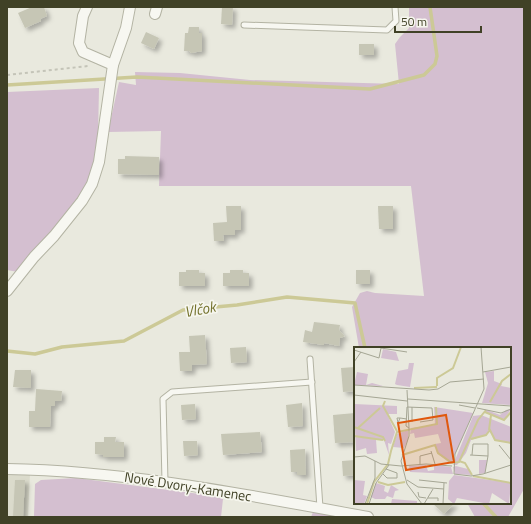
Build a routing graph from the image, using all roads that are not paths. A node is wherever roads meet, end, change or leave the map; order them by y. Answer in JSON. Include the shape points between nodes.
{"nodes":[{"id":1,"x":87,"y":7,"type":"edge"},
{"id":2,"x":130,"y":7,"type":"edge"},
{"id":3,"x":395,"y":7,"type":"edge"},
{"id":4,"x":244,"y":25,"type":"dead end"},
{"id":5,"x":112,"y":68,"type":"junction"},
{"id":6,"x":7,"y":291,"type":"edge"},
{"id":7,"x":310,"y":359,"type":"dead end"},
{"id":8,"x":312,"y":382,"type":"junction"},
{"id":9,"x":7,"y":469,"type":"edge"},
{"id":10,"x":165,"y":482,"type":"junction"},
{"id":11,"x":320,"y":508,"type":"junction"},
{"id":12,"x":368,"y":517,"type":"edge"}],
"edges":[{"from":1,"to":5,"type":"street","via":[[78,43],[83,52]]},
{"from":2,"to":5,"type":"street","via":[[126,28]]},
{"from":3,"to":4,"type":"lane","via":[[396,21],[388,30]]},
{"from":5,"to":6,"type":"street","via":[[100,162],[92,184],[82,202]]},
{"from":7,"to":8,"type":"lane"},
{"from":8,"to":10,"type":"lane","via":[[172,392],[163,399]]},
{"from":8,"to":11,"type":"lane"},
{"from":9,"to":10,"type":"street","name":"Nové Dvory-Kamenec","via":[[123,476]]},
{"from":10,"to":11,"type":"street","name":"Nové Dvory-Kamenec"},
{"from":11,"to":12,"type":"street","name":"Nové Dvory-Kamenec"}]}
